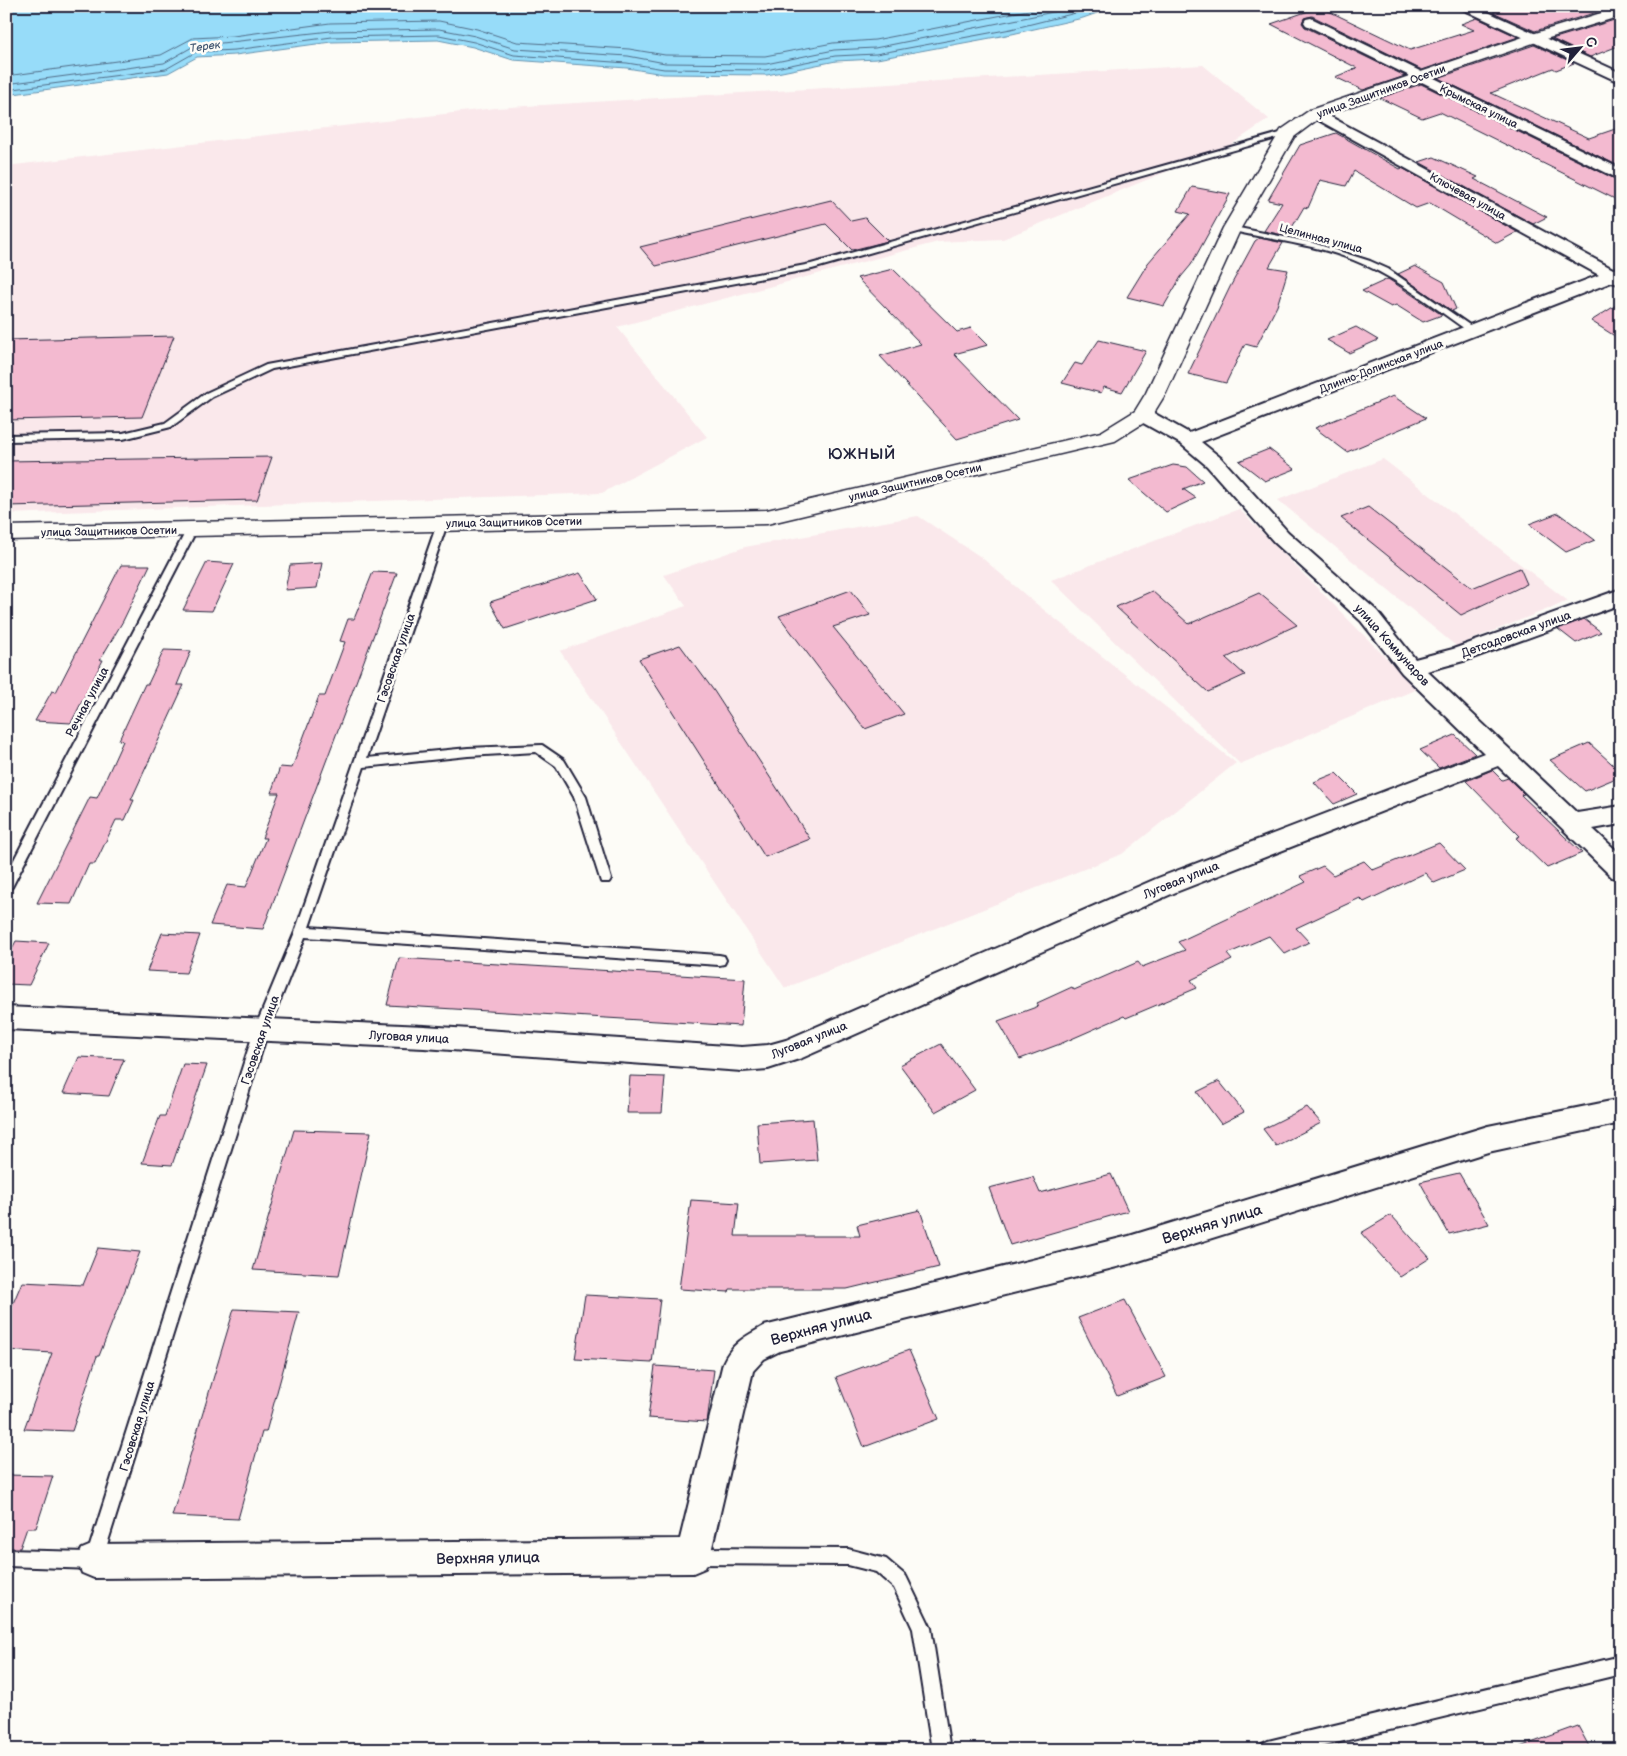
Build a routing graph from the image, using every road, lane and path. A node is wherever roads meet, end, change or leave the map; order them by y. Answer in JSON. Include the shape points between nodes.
{"nodes":[{"id":1,"x":1463,"y":6,"type":"edge"},
{"id":2,"x":1621,"y":11,"type":"edge"},
{"id":3,"x":1311,"y":22,"type":"dead end"},
{"id":4,"x":1534,"y":38,"type":"junction"},
{"id":5,"x":1420,"y":77,"type":"junction"},
{"id":6,"x":1621,"y":79,"type":"edge"},
{"id":7,"x":1316,"y":112,"type":"junction"},
{"id":8,"x":1287,"y":134,"type":"junction"},
{"id":9,"x":1621,"y":175,"type":"edge"},
{"id":10,"x":1232,"y":228,"type":"junction"},
{"id":11,"x":1618,"y":275,"type":"edge"},
{"id":12,"x":1474,"y":331,"type":"junction"},
{"id":13,"x":1144,"y":415,"type":"junction"},
{"id":14,"x":6,"y":438,"type":"edge"},
{"id":15,"x":1188,"y":440,"type":"junction"},
{"id":16,"x":442,"y":524,"type":"junction"},
{"id":17,"x":192,"y":529,"type":"junction"},
{"id":18,"x":6,"y":533,"type":"edge"},
{"id":19,"x":1621,"y":596,"type":"edge"},
{"id":20,"x":1410,"y":668,"type":"junction"},
{"id":21,"x":1500,"y":756,"type":"junction"},
{"id":22,"x":360,"y":763,"type":"junction"},
{"id":23,"x":1621,"y":815,"type":"edge"},
{"id":24,"x":1573,"y":823,"type":"junction"},
{"id":25,"x":1621,"y":870,"type":"edge"},
{"id":26,"x":605,"y":879,"type":"dead end"},
{"id":27,"x":6,"y":887,"type":"edge"},
{"id":28,"x":301,"y":932,"type":"junction"},
{"id":29,"x":719,"y":960,"type":"dead end"},
{"id":30,"x":6,"y":1018,"type":"edge"},
{"id":31,"x":261,"y":1031,"type":"junction"},
{"id":32,"x":1621,"y":1111,"type":"edge"},
{"id":33,"x":693,"y":1556,"type":"junction"},
{"id":34,"x":6,"y":1558,"type":"edge"},
{"id":35,"x":94,"y":1561,"type":"junction"},
{"id":36,"x":1621,"y":1665,"type":"edge"},
{"id":37,"x":941,"y":1750,"type":"edge"},
{"id":38,"x":1268,"y":1750,"type":"edge"}],
"edges":[{"from":1,"to":4,"type":"street"},
{"from":2,"to":4,"type":"street","name":"улица Защитников Осетии"},
{"from":3,"to":5,"type":"street","name":"Крымская улица"},
{"from":4,"to":5,"type":"street","name":"улица Защитников Осетии"},
{"from":4,"to":6,"type":"street"},
{"from":5,"to":7,"type":"street","name":"улица Защитников Осетии"},
{"from":5,"to":9,"type":"street","name":"Крымская улица"},
{"from":7,"to":8,"type":"street","name":"улица Защитников Осетии"},
{"from":7,"to":11,"type":"street","name":"Ключевая улица"},
{"from":8,"to":10,"type":"street","name":"улица Защитников Осетии"},
{"from":8,"to":14,"type":"lane","via":[[812,266],[269,367],[208,395],[168,425],[124,436]]},
{"from":10,"to":12,"type":"lane","name":"Целинная улица","via":[[1369,262]]},
{"from":10,"to":13,"type":"street","name":"улица Защитников Осетии"},
{"from":11,"to":12,"type":"street","name":"Длинно-Долинская улица"},
{"from":12,"to":15,"type":"street","name":"Длинно-Долинская улица"},
{"from":13,"to":15,"type":"street"},
{"from":13,"to":16,"type":"street","name":"улица Защитников Осетии","via":[[1108,436],[767,516]]},
{"from":15,"to":20,"type":"street","name":"улица Коммунаров","via":[[1214,462],[1280,537],[1369,616]]},
{"from":16,"to":17,"type":"street","name":"улица Защитников Осетии"},
{"from":16,"to":22,"type":"lane","name":"Гэсовская улица"},
{"from":17,"to":18,"type":"street","name":"улица Защитников Осетии"},
{"from":17,"to":27,"type":"lane","name":"Речная улица"},
{"from":19,"to":20,"type":"street","name":"Детсадовская улица","via":[[1459,655]]},
{"from":20,"to":21,"type":"street","name":"улица Коммунаров"},
{"from":21,"to":24,"type":"street","name":"улица Коммунаров"},
{"from":21,"to":31,"type":"street","name":"Луговая улица","via":[[1167,885],[792,1050],[768,1057],[742,1060],[424,1037]]},
{"from":22,"to":26,"type":"lane","via":[[538,748],[560,763],[580,797]]},
{"from":22,"to":28,"type":"lane","name":"Гэсовская улица"},
{"from":23,"to":24,"type":"street"},
{"from":24,"to":25,"type":"street","name":"улица Коммунаров"},
{"from":28,"to":29,"type":"lane"},
{"from":28,"to":31,"type":"lane","name":"Гэсовская улица"},
{"from":30,"to":31,"type":"street","name":"Луговая улица"},
{"from":31,"to":35,"type":"lane","name":"Гэсовская улица"},
{"from":32,"to":33,"type":"street","name":"Верхняя улица","via":[[1488,1139],[1129,1250],[775,1337],[753,1348],[739,1363]]},
{"from":33,"to":35,"type":"street","name":"Верхняя улица"},
{"from":33,"to":37,"type":"lane","via":[[848,1557],[880,1564],[900,1582],[922,1628]]},
{"from":34,"to":35,"type":"lane"},
{"from":36,"to":38,"type":"lane"}]}
